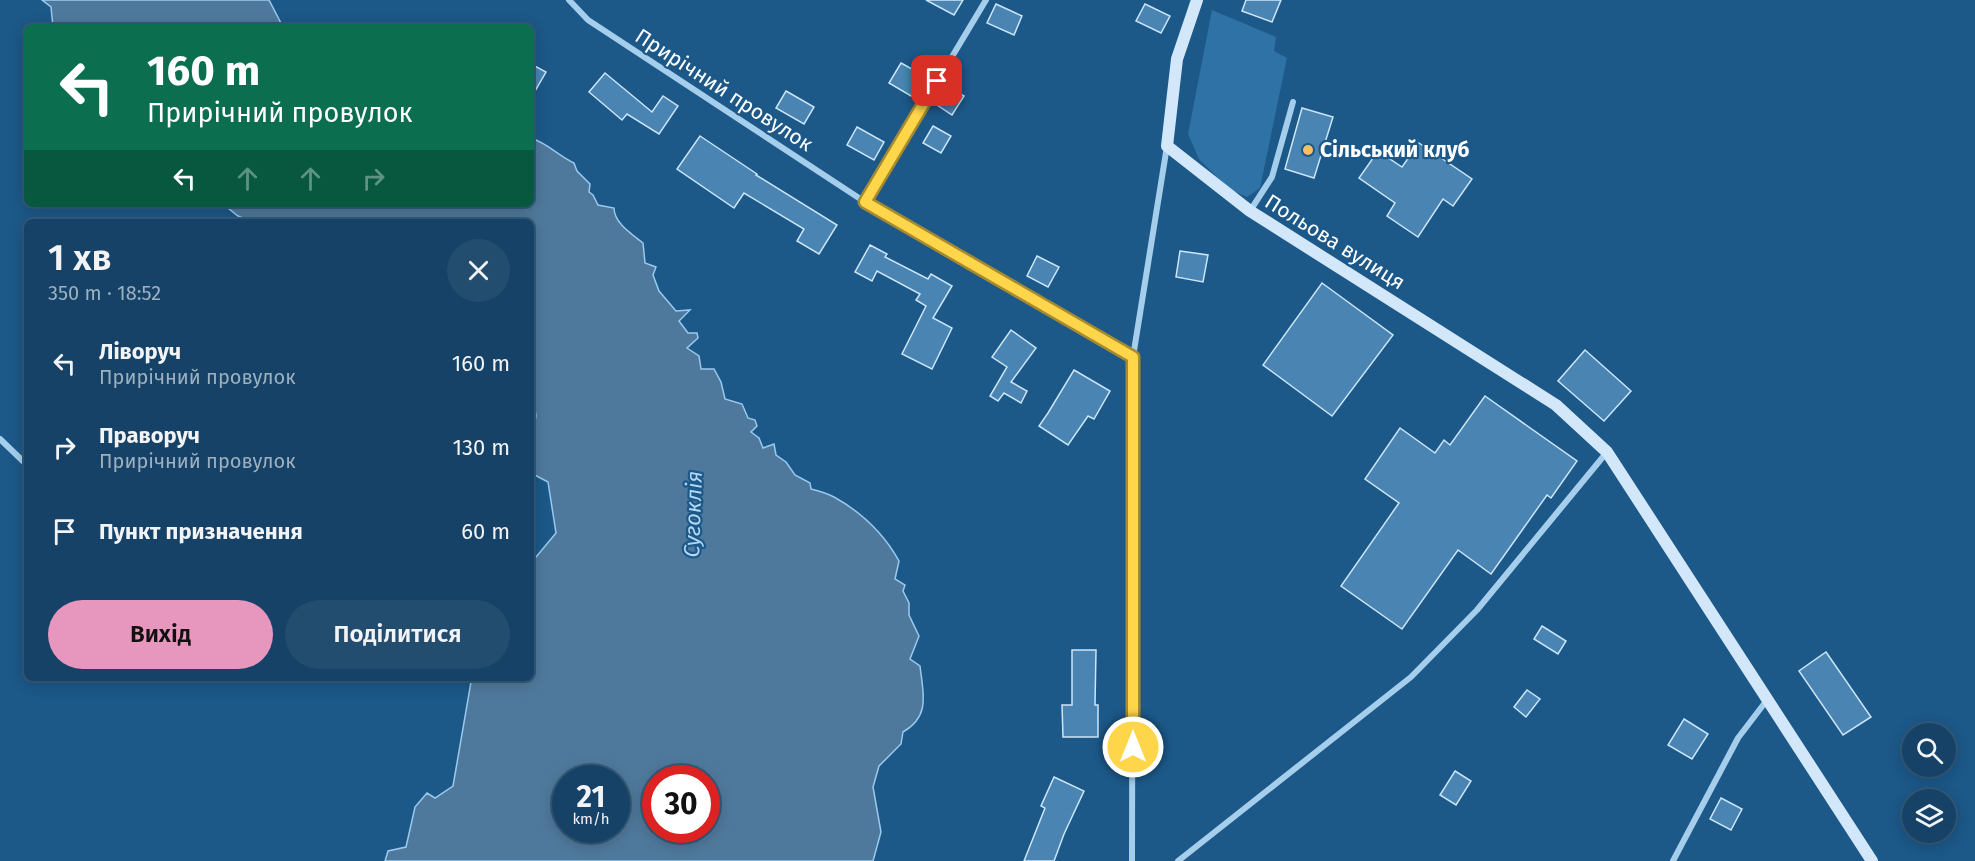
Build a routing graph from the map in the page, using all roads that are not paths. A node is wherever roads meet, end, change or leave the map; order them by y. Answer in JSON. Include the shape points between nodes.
{"nodes":[{"id":1,"x":569,"y":0,"type":"edge"},
{"id":2,"x":986,"y":0,"type":"edge"},
{"id":3,"x":1197,"y":0,"type":"edge"},
{"id":4,"x":1293,"y":102,"type":"dead end"},
{"id":5,"x":1167,"y":146,"type":"junction"},
{"id":6,"x":865,"y":202,"type":"junction"},
{"id":7,"x":1250,"y":211,"type":"junction"},
{"id":8,"x":1133,"y":357,"type":"junction"},
{"id":9,"x":0,"y":439,"type":"edge"},
{"id":10,"x":1607,"y":452,"type":"junction"},
{"id":11,"x":24,"y":462,"type":"edge"},
{"id":12,"x":1767,"y":700,"type":"junction"},
{"id":13,"x":1132,"y":861,"type":"edge"},
{"id":14,"x":1178,"y":861,"type":"edge"},
{"id":15,"x":1673,"y":861,"type":"edge"},
{"id":16,"x":1872,"y":861,"type":"edge"}],
"edges":[{"from":1,"to":6,"type":"street","name":"Прирічний провулок","via":[[588,20]]},
{"from":2,"to":6,"type":"street"},
{"from":3,"to":5,"type":"street","via":[[1178,59]]},
{"from":4,"to":7,"type":"street","via":[[1272,177]]},
{"from":5,"to":7,"type":"street","name":"Польова вулиця"},
{"from":5,"to":8,"type":"street"},
{"from":6,"to":8,"type":"street","name":"Прирічний провулок"},
{"from":7,"to":10,"type":"street","name":"Польова вулиця","via":[[1556,405]]},
{"from":8,"to":13,"type":"street"},
{"from":9,"to":11,"type":"street"},
{"from":10,"to":12,"type":"street","name":"Польова вулиця"},
{"from":10,"to":14,"type":"street","via":[[1477,610],[1411,677]]},
{"from":12,"to":15,"type":"street","via":[[1738,738]]},
{"from":12,"to":16,"type":"street","name":"Польова вулиця"}]}
